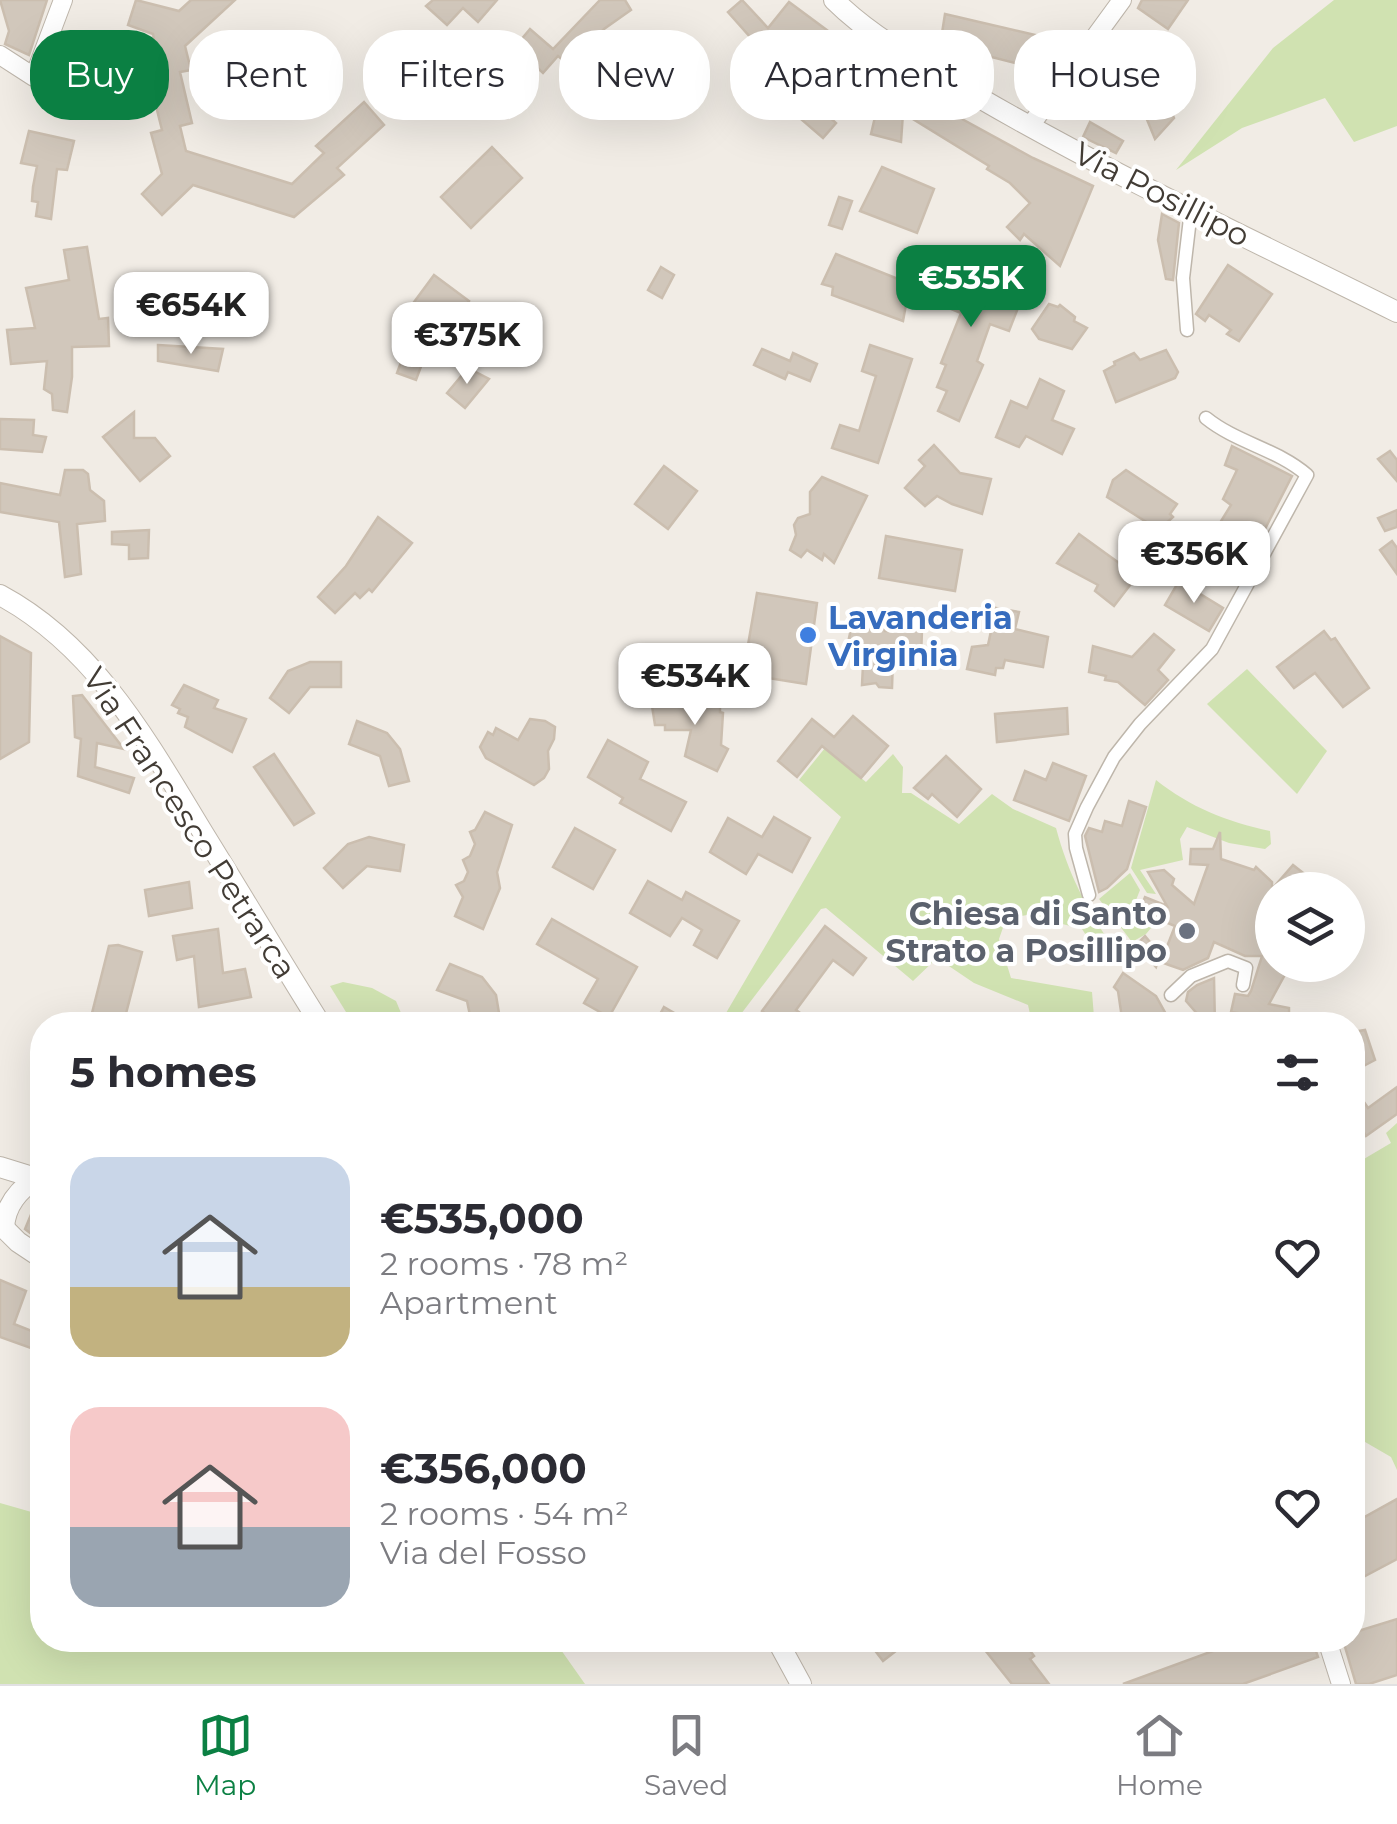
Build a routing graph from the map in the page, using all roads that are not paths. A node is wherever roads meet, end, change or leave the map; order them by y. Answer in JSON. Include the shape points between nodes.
{"nodes":[{"id":1,"x":63,"y":0,"type":"edge"},
{"id":2,"x":834,"y":0,"type":"edge"},
{"id":3,"x":1122,"y":0,"type":"edge"},
{"id":4,"x":0,"y":55,"type":"edge"},
{"id":5,"x":1030,"y":126,"type":"junction"},
{"id":6,"x":1191,"y":210,"type":"junction"},
{"id":7,"x":1397,"y":312,"type":"edge"},
{"id":8,"x":1187,"y":330,"type":"dead end"},
{"id":9,"x":1206,"y":418,"type":"dead end"},
{"id":10,"x":0,"y":595,"type":"edge"},
{"id":11,"x":1089,"y":895,"type":"dead end"},
{"id":12,"x":1243,"y":985,"type":"dead end"},
{"id":13,"x":1170,"y":995,"type":"dead end"},
{"id":14,"x":313,"y":1012,"type":"edge"},
{"id":15,"x":0,"y":1168,"type":"edge"},
{"id":16,"x":30,"y":1176,"type":"edge"},
{"id":17,"x":30,"y":1186,"type":"edge"},
{"id":18,"x":2,"y":1226,"type":"edge"},
{"id":19,"x":30,"y":1250,"type":"edge"},
{"id":20,"x":784,"y":1652,"type":"edge"},
{"id":21,"x":1331,"y":1652,"type":"edge"},
{"id":22,"x":801,"y":1684,"type":"edge"},
{"id":23,"x":1341,"y":1684,"type":"edge"}],
"edges":[{"from":1,"to":4,"type":"street","via":[[34,77]]},
{"from":2,"to":5,"type":"street","name":"Via Posillipo","via":[[912,58]]},
{"from":3,"to":5,"type":"street"},
{"from":5,"to":6,"type":"street","name":"Via Posillipo"},
{"from":6,"to":7,"type":"street","name":"Via Posillipo"},
{"from":6,"to":8,"type":"street"},
{"from":9,"to":11,"type":"street","via":[[1307,475],[1212,648],[1131,735],[1087,807],[1075,834]]},
{"from":10,"to":14,"type":"street","name":"Via Francesco Petrarca","via":[[72,647],[106,682]]},
{"from":12,"to":13,"type":"street","via":[[1246,968],[1228,962],[1191,976]]},
{"from":15,"to":16,"type":"street"},
{"from":17,"to":18,"type":"street","via":[[16,1195]]},
{"from":18,"to":19,"type":"street"},
{"from":20,"to":22,"type":"street"},
{"from":21,"to":23,"type":"street"}]}
